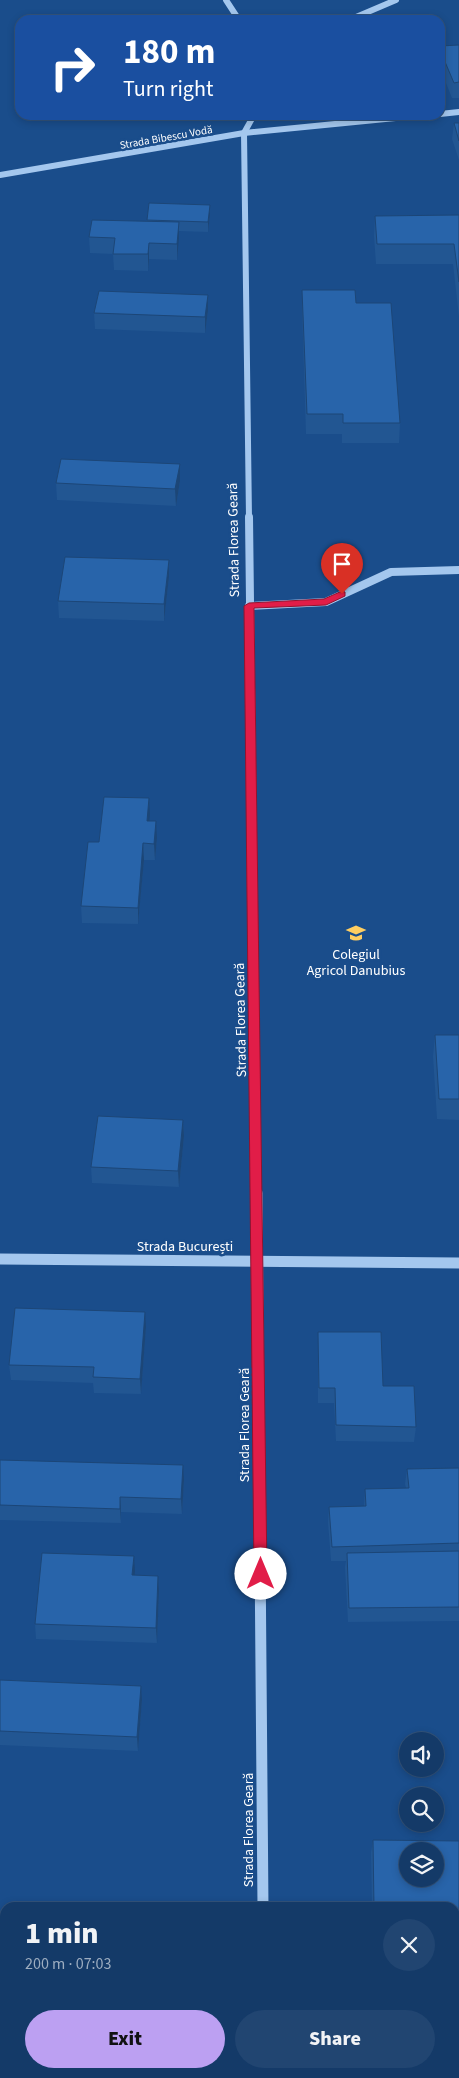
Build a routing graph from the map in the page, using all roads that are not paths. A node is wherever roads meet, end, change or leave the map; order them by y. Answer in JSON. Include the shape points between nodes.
{"nodes":[{"id":1,"x":226,"y":0,"type":"edge"},
{"id":2,"x":396,"y":0,"type":"edge"},
{"id":3,"x":236,"y":15,"type":"edge"},
{"id":4,"x":361,"y":15,"type":"edge"},
{"id":5,"x":459,"y":112,"type":"edge"},
{"id":6,"x":445,"y":113,"type":"edge"},
{"id":7,"x":251,"y":120,"type":"edge"},
{"id":8,"x":375,"y":120,"type":"edge"},
{"id":9,"x":244,"y":133,"type":"junction"},
{"id":10,"x":0,"y":175,"type":"edge"},
{"id":11,"x":459,"y":570,"type":"edge"},
{"id":12,"x":249,"y":606,"type":"junction"},
{"id":13,"x":0,"y":1260,"type":"edge"},
{"id":14,"x":258,"y":1260,"type":"junction"},
{"id":15,"x":459,"y":1263,"type":"edge"},
{"id":16,"x":263,"y":1902,"type":"edge"}],
"edges":[{"from":1,"to":3,"type":"lane"},
{"from":2,"to":4,"type":"lane"},
{"from":5,"to":6,"type":"street"},
{"from":7,"to":9,"type":"street"},
{"from":8,"to":9,"type":"street","name":"Strada Bibescu Vodă"},
{"from":9,"to":10,"type":"street","name":"Strada Bibescu Vodă"},
{"from":9,"to":12,"type":"street","name":"Strada Florea Geară"},
{"from":11,"to":12,"type":"street","via":[[391,572],[326,602]]},
{"from":12,"to":14,"type":"street","name":"Strada Florea Geară"},
{"from":13,"to":14,"type":"street","name":"Strada București"},
{"from":14,"to":15,"type":"street","name":"Strada București"},
{"from":14,"to":16,"type":"street","name":"Strada Florea Geară"}]}
